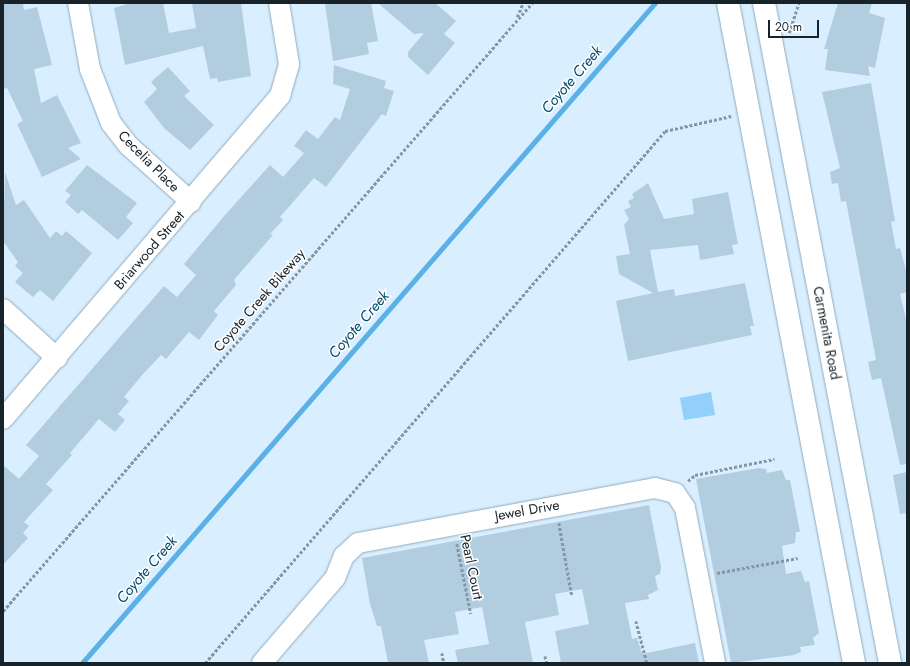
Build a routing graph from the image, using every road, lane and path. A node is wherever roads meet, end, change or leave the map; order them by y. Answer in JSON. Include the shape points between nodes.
{"nodes":[{"id":1,"x":78,"y":3,"type":"edge"},
{"id":2,"x":280,"y":3,"type":"edge"},
{"id":3,"x":523,"y":3,"type":"edge"},
{"id":4,"x":532,"y":3,"type":"edge"},
{"id":5,"x":728,"y":3,"type":"edge"},
{"id":6,"x":765,"y":6,"type":"edge"},
{"id":7,"x":516,"y":20,"type":"junction"},
{"id":8,"x":750,"y":113,"type":"junction"},
{"id":9,"x":191,"y":202,"type":"junction"},
{"id":10,"x":3,"y":309,"type":"edge"},
{"id":11,"x":57,"y":358,"type":"junction"},
{"id":12,"x":3,"y":419,"type":"edge"},
{"id":13,"x":774,"y":459,"type":"dead end"},
{"id":14,"x":676,"y":492,"type":"junction"},
{"id":15,"x":555,"y":505,"type":"junction"},
{"id":16,"x":452,"y":524,"type":"junction"},
{"id":17,"x":798,"y":558,"type":"dead end"},
{"id":18,"x":698,"y":576,"type":"junction"},
{"id":19,"x":572,"y":596,"type":"dead end"},
{"id":20,"x":3,"y":611,"type":"edge"},
{"id":21,"x":471,"y":614,"type":"dead end"},
{"id":22,"x":636,"y":621,"type":"dead end"},
{"id":23,"x":442,"y":653,"type":"dead end"},
{"id":24,"x":546,"y":656,"type":"dead end"},
{"id":25,"x":205,"y":663,"type":"edge"},
{"id":26,"x":262,"y":663,"type":"edge"},
{"id":27,"x":444,"y":663,"type":"edge"},
{"id":28,"x":547,"y":663,"type":"edge"},
{"id":29,"x":647,"y":663,"type":"edge"},
{"id":30,"x":715,"y":663,"type":"edge"},
{"id":31,"x":854,"y":663,"type":"edge"},
{"id":32,"x":890,"y":663,"type":"edge"}],
"edges":[{"from":1,"to":9,"type":"street","name":"Cecelia Place","via":[[90,69],[111,123],[128,145]]},
{"from":2,"to":9,"type":"street","name":"Briarwood Street","via":[[290,64],[280,96]]},
{"from":3,"to":7,"type":"path"},
{"from":4,"to":7,"type":"path","name":"Coyote Creek Bikeway"},
{"from":5,"to":8,"type":"main road"},
{"from":6,"to":32,"type":"main road","name":"Carmenita Road"},
{"from":7,"to":20,"type":"path","name":"Coyote Creek Bikeway"},
{"from":8,"to":25,"type":"path","via":[[665,131]]},
{"from":8,"to":31,"type":"main road"},
{"from":9,"to":11,"type":"street","name":"Briarwood Street"},
{"from":10,"to":11,"type":"street"},
{"from":11,"to":12,"type":"street","name":"Briarwood Street"},
{"from":13,"to":14,"type":"path","via":[[695,475]]},
{"from":14,"to":15,"type":"street","name":"Jewel Drive","via":[[655,488]]},
{"from":14,"to":18,"type":"street","via":[[685,508]]},
{"from":15,"to":16,"type":"street","name":"Jewel Drive"},
{"from":15,"to":19,"type":"path"},
{"from":16,"to":21,"type":"path","name":"Pearl Court"},
{"from":16,"to":26,"type":"street","name":"Jewel Drive","via":[[358,542],[344,556],[335,578]]},
{"from":17,"to":18,"type":"path"},
{"from":18,"to":30,"type":"street"},
{"from":22,"to":29,"type":"path"},
{"from":23,"to":27,"type":"path"},
{"from":24,"to":28,"type":"path"}]}
